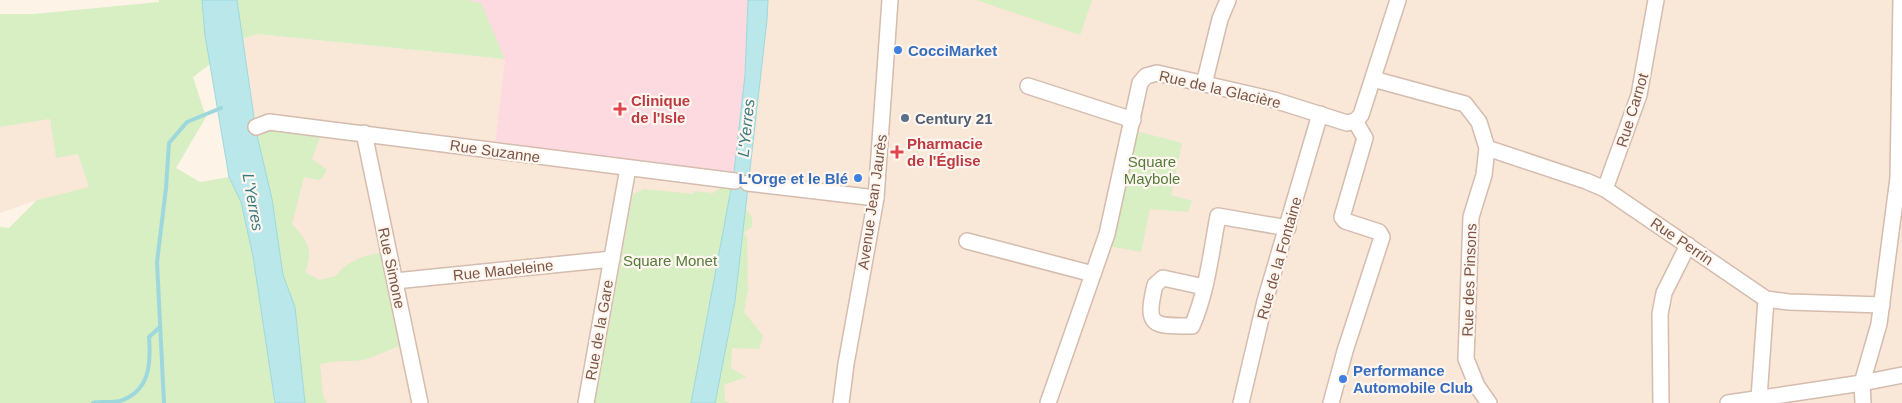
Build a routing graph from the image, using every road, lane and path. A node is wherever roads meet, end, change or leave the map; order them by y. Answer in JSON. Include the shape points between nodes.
{"nodes":[{"id":1,"x":890,"y":0,"type":"edge"},
{"id":2,"x":1228,"y":0,"type":"edge"},
{"id":3,"x":1398,"y":0,"type":"edge"},
{"id":4,"x":1656,"y":0,"type":"edge"},
{"id":5,"x":1902,"y":0,"type":"edge"},
{"id":6,"x":1373,"y":78,"type":"junction"},
{"id":7,"x":1204,"y":84,"type":"junction"},
{"id":8,"x":1028,"y":86,"type":"dead end"},
{"id":9,"x":1320,"y":114,"type":"junction"},
{"id":10,"x":1132,"y":120,"type":"junction"},
{"id":11,"x":1355,"y":121,"type":"junction"},
{"id":12,"x":256,"y":127,"type":"dead end"},
{"id":13,"x":364,"y":133,"type":"junction"},
{"id":14,"x":1488,"y":148,"type":"junction"},
{"id":15,"x":628,"y":168,"type":"junction"},
{"id":16,"x":1605,"y":189,"type":"junction"},
{"id":17,"x":876,"y":198,"type":"junction"},
{"id":18,"x":1288,"y":228,"type":"junction"},
{"id":19,"x":967,"y":241,"type":"dead end"},
{"id":20,"x":1688,"y":245,"type":"junction"},
{"id":21,"x":612,"y":259,"type":"junction"},
{"id":22,"x":1093,"y":274,"type":"junction"},
{"id":23,"x":395,"y":281,"type":"junction"},
{"id":24,"x":1204,"y":288,"type":"dead end"},
{"id":25,"x":1766,"y":299,"type":"junction"},
{"id":26,"x":1882,"y":305,"type":"junction"},
{"id":27,"x":1902,"y":374,"type":"edge"},
{"id":28,"x":1862,"y":383,"type":"junction"},
{"id":29,"x":1758,"y":398,"type":"junction"},
{"id":30,"x":420,"y":403,"type":"edge"},
{"id":31,"x":586,"y":403,"type":"edge"},
{"id":32,"x":841,"y":403,"type":"edge"},
{"id":33,"x":1048,"y":403,"type":"edge"},
{"id":34,"x":1241,"y":403,"type":"edge"},
{"id":35,"x":1332,"y":403,"type":"edge"},
{"id":36,"x":1488,"y":403,"type":"edge"},
{"id":37,"x":1661,"y":403,"type":"edge"},
{"id":38,"x":1728,"y":403,"type":"edge"},
{"id":39,"x":1863,"y":403,"type":"edge"}],
"edges":[{"from":1,"to":17,"type":"street","name":"Avenue Jean Jaurès"},
{"from":2,"to":7,"type":"street"},
{"from":3,"to":6,"type":"street"},
{"from":4,"to":16,"type":"street","name":"Rue Carnot","via":[[1640,95]]},
{"from":5,"to":26,"type":"street","via":[[1898,178]]},
{"from":6,"to":11,"type":"street","via":[[1361,115]]},
{"from":6,"to":14,"type":"street","name":"Rue des Pinsons","via":[[1465,104],[1479,122]]},
{"from":7,"to":9,"type":"street","name":"Rue de la Glacière"},
{"from":7,"to":10,"type":"street","name":"Rue de la Glacière","via":[[1157,73],[1146,76],[1140,83]]},
{"from":8,"to":10,"type":"street"},
{"from":9,"to":11,"type":"street","name":"Rue de la Glacière","via":[[1347,123]]},
{"from":9,"to":18,"type":"street","name":"Rue de la Fontaine"},
{"from":10,"to":22,"type":"street","name":"Rue de la Glacière","via":[[1107,234]]},
{"from":11,"to":35,"type":"street","via":[[1365,138],[1342,217],[1345,221],[1379,232],[1382,237],[1345,351]]},
{"from":12,"to":13,"type":"street","name":"Rue Suzanne","via":[[269,122]]},
{"from":13,"to":15,"type":"street","name":"Rue Suzanne"},
{"from":13,"to":23,"type":"street","name":"Rue Simone"},
{"from":14,"to":16,"type":"street","name":"Rue Perrin"},
{"from":14,"to":36,"type":"street","name":"Rue des Pinsons","via":[[1484,175],[1471,217],[1466,359]]},
{"from":15,"to":17,"type":"street","name":"Rue Suzanne"},
{"from":15,"to":21,"type":"street","name":"Rue de la Gare"},
{"from":16,"to":20,"type":"street","name":"Rue Perrin"},
{"from":17,"to":32,"type":"street","name":"Avenue Jean Jaurès"},
{"from":18,"to":24,"type":"street","via":[[1218,216]]},
{"from":18,"to":34,"type":"street","name":"Rue de la Fontaine","via":[[1265,300]]},
{"from":19,"to":22,"type":"street"},
{"from":20,"to":25,"type":"street","name":"Rue Perrin"},
{"from":20,"to":37,"type":"street","via":[[1664,293],[1660,314]]},
{"from":21,"to":23,"type":"street","name":"Rue Madeleine"},
{"from":21,"to":31,"type":"street","name":"Rue de la Gare"},
{"from":22,"to":33,"type":"street","name":"Rue de la Glacière"},
{"from":23,"to":30,"type":"street","name":"Rue Simone"},
{"from":25,"to":26,"type":"street","name":"Rue Perrin"},
{"from":25,"to":29,"type":"street"},
{"from":26,"to":28,"type":"street"},
{"from":27,"to":28,"type":"street"},
{"from":28,"to":29,"type":"street"},
{"from":28,"to":39,"type":"street"},
{"from":29,"to":38,"type":"street"}]}
